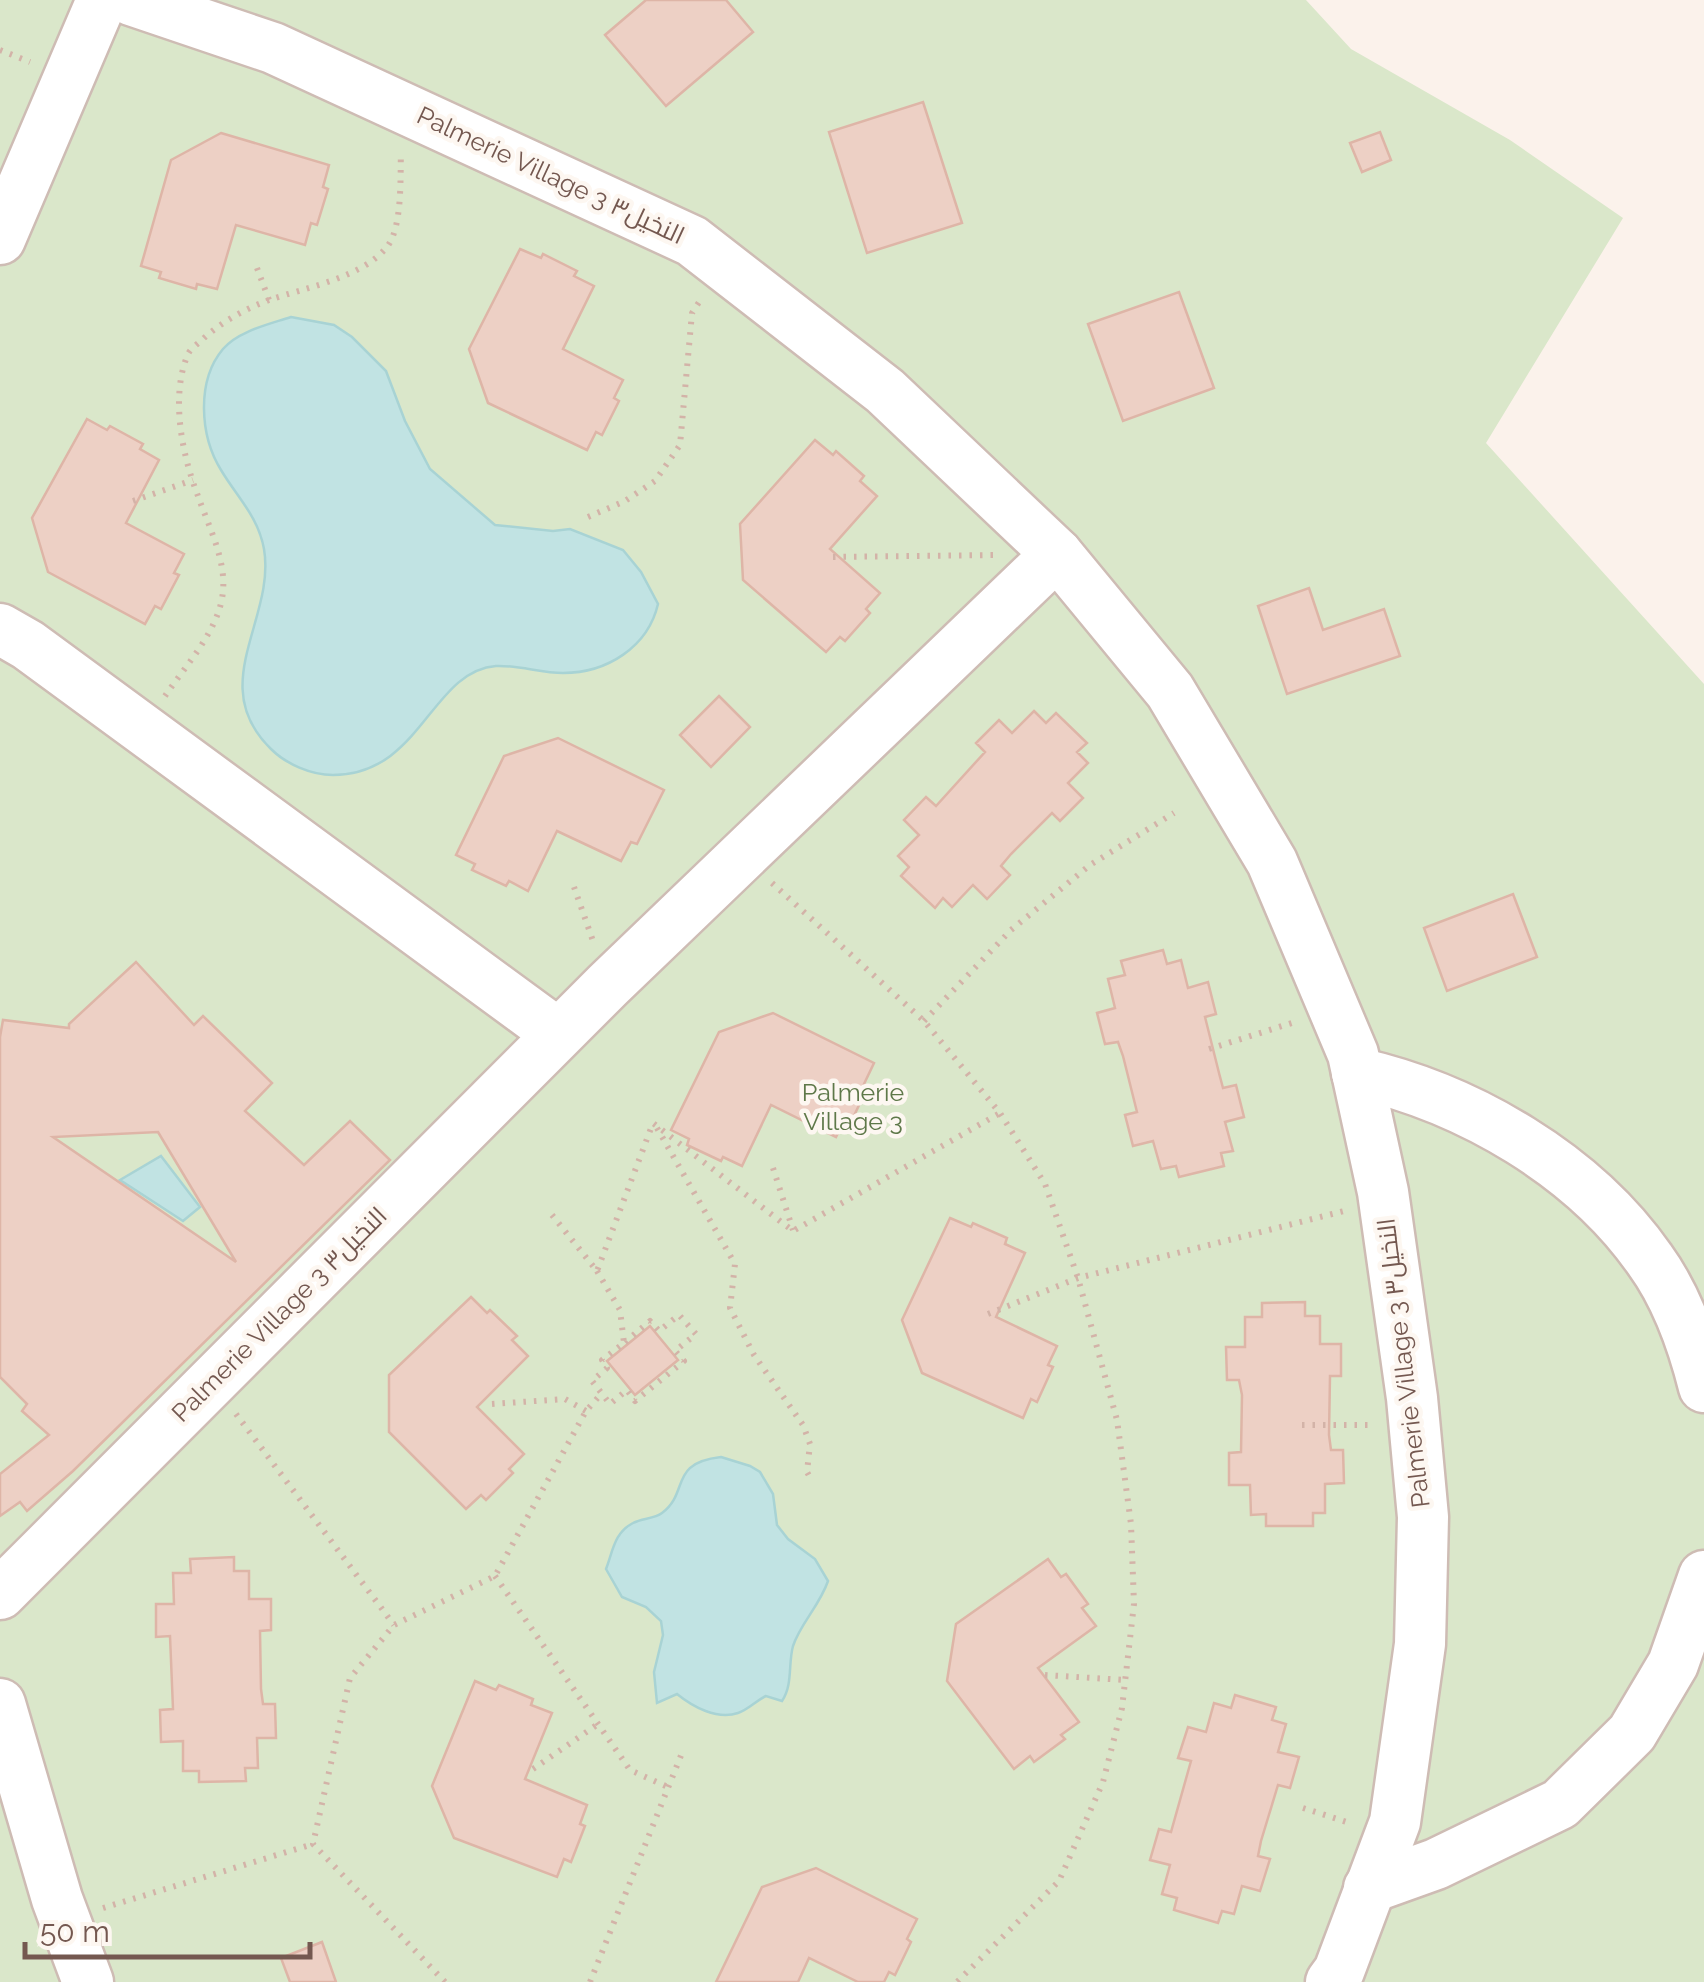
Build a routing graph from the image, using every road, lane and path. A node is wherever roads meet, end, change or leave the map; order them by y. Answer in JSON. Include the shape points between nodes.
{"nodes":[{"id":1,"x":102,"y":0,"type":"edge"},
{"id":2,"x":131,"y":0,"type":"edge"},
{"id":3,"x":403,"y":106,"type":"junction"},
{"id":4,"x":0,"y":239,"type":"edge"},
{"id":5,"x":724,"y":265,"type":"junction"},
{"id":6,"x":256,"y":268,"type":"dead end"},
{"id":7,"x":269,"y":300,"type":"junction"},
{"id":8,"x":193,"y":480,"type":"junction"},
{"id":9,"x":133,"y":501,"type":"dead end"},
{"id":10,"x":588,"y":517,"type":"dead end"},
{"id":11,"x":1057,"y":554,"type":"junction"},
{"id":12,"x":834,"y":557,"type":"dead end"},
{"id":13,"x":0,"y":629,"type":"edge"},
{"id":14,"x":159,"y":705,"type":"dead end"},
{"id":15,"x":1174,"y":813,"type":"dead end"},
{"id":16,"x":742,"y":854,"type":"junction"},
{"id":17,"x":1334,"y":1010,"type":"junction"},
{"id":18,"x":924,"y":1021,"type":"junction"},
{"id":19,"x":558,"y":1034,"type":"junction"},
{"id":20,"x":1208,"y":1049,"type":"dead end"},
{"id":21,"x":1357,"y":1073,"type":"junction"},
{"id":22,"x":1000,"y":1113,"type":"junction"},
{"id":23,"x":654,"y":1123,"type":"junction"},
{"id":24,"x":773,"y":1168,"type":"dead end"},
{"id":25,"x":1384,"y":1201,"type":"junction"},
{"id":26,"x":552,"y":1215,"type":"dead end"},
{"id":27,"x":793,"y":1231,"type":"junction"},
{"id":28,"x":597,"y":1270,"type":"junction"},
{"id":29,"x":1078,"y":1278,"type":"junction"},
{"id":30,"x":988,"y":1314,"type":"dead end"},
{"id":31,"x":624,"y":1342,"type":"junction"},
{"id":32,"x":212,"y":1382,"type":"junction"},
{"id":33,"x":1704,"y":1387,"type":"edge"},
{"id":34,"x":602,"y":1393,"type":"junction"},
{"id":35,"x":492,"y":1404,"type":"dead end"},
{"id":36,"x":586,"y":1410,"type":"junction"},
{"id":37,"x":1302,"y":1425,"type":"dead end"},
{"id":38,"x":1414,"y":1425,"type":"junction"},
{"id":39,"x":812,"y":1481,"type":"dead end"},
{"id":40,"x":495,"y":1576,"type":"junction"},
{"id":41,"x":1704,"y":1576,"type":"edge"},
{"id":42,"x":0,"y":1594,"type":"edge"},
{"id":43,"x":394,"y":1625,"type":"junction"},
{"id":44,"x":1045,"y":1675,"type":"dead end"},
{"id":45,"x":1126,"y":1680,"type":"junction"},
{"id":46,"x":0,"y":1704,"type":"edge"},
{"id":47,"x":598,"y":1724,"type":"junction"},
{"id":48,"x":682,"y":1753,"type":"dead end"},
{"id":49,"x":533,"y":1769,"type":"dead end"},
{"id":50,"x":668,"y":1787,"type":"junction"},
{"id":51,"x":312,"y":1844,"type":"junction"},
{"id":52,"x":1369,"y":1888,"type":"junction"},
{"id":53,"x":66,"y":1919,"type":"junction"},
{"id":54,"x":88,"y":1982,"type":"edge"},
{"id":55,"x":445,"y":1982,"type":"edge"},
{"id":56,"x":590,"y":1982,"type":"edge"},
{"id":57,"x":957,"y":1982,"type":"edge"},
{"id":58,"x":1331,"y":1982,"type":"edge"}],
"edges":[{"from":1,"to":4,"type":"street"},
{"from":2,"to":3,"type":"street","name":"Palmerie Village 3 النخيل٣","via":[[273,48]]},
{"from":3,"to":5,"type":"street","name":"Palmerie Village 3 النخيل٣","via":[[692,240]]},
{"from":3,"to":7,"type":"path","via":[[397,218],[388,248],[326,282]]},
{"from":5,"to":10,"type":"path","via":[[692,313],[680,445],[656,481]]},
{"from":5,"to":11,"type":"street","name":"Palmerie Village 3 النخيل٣","via":[[885,390]]},
{"from":6,"to":7,"type":"path"},
{"from":7,"to":8,"type":"path","via":[[222,322],[189,352],[182,439]]},
{"from":8,"to":9,"type":"path"},
{"from":8,"to":14,"type":"path","via":[[224,590],[215,622]]},
{"from":11,"to":12,"type":"path"},
{"from":11,"to":16,"type":"street","name":"Palmerie Village 3 النخيل٣"},
{"from":11,"to":17,"type":"street","name":"Palmerie Village 3 النخيل٣","via":[[1170,690],[1272,862]]},
{"from":13,"to":19,"type":"street"},
{"from":15,"to":18,"type":"path","via":[[1090,864],[1011,930]]},
{"from":16,"to":18,"type":"path"},
{"from":16,"to":19,"type":"street","name":"Palmerie Village 3 النخيل٣"},
{"from":17,"to":20,"type":"path"},
{"from":17,"to":21,"type":"street","name":"Palmerie Village 3 النخيل٣"},
{"from":18,"to":22,"type":"path"},
{"from":19,"to":32,"type":"street","name":"Palmerie Village 3 النخيل٣"},
{"from":21,"to":25,"type":"street","name":"Palmerie Village 3 النخيل٣"},
{"from":21,"to":33,"type":"street","via":[[1450,1104],[1556,1163],[1651,1260],[1692,1339]]},
{"from":22,"to":27,"type":"path"},
{"from":22,"to":29,"type":"path","via":[[1045,1184]]},
{"from":23,"to":27,"type":"path"},
{"from":23,"to":28,"type":"path"},
{"from":23,"to":39,"type":"path","via":[[735,1264],[730,1308],[754,1355],[804,1424]]},
{"from":24,"to":27,"type":"path"},
{"from":25,"to":29,"type":"path"},
{"from":25,"to":38,"type":"street","name":"Palmerie Village 3 النخيل٣"},
{"from":26,"to":28,"type":"path"},
{"from":28,"to":31,"type":"path","via":[[620,1310]]},
{"from":29,"to":30,"type":"path"},
{"from":29,"to":45,"type":"path","via":[[1117,1420],[1131,1524],[1134,1604]]},
{"from":31,"to":34,"type":"path","via":[[602,1360],[607,1368],[592,1381]]},
{"from":31,"to":34,"type":"path","via":[[650,1321],[659,1331],[680,1314],[696,1334],[676,1351],[684,1362],[635,1401],[627,1390],[610,1404]]},
{"from":32,"to":42,"type":"street","name":"Palmerie Village 3 النخيل٣"},
{"from":32,"to":43,"type":"path"},
{"from":34,"to":36,"type":"path"},
{"from":35,"to":36,"type":"path","via":[[565,1399]]},
{"from":36,"to":40,"type":"path"},
{"from":37,"to":38,"type":"path"},
{"from":38,"to":52,"type":"street","name":"Palmerie Village 3 النخيل٣","via":[[1423,1516],[1420,1644],[1395,1822]]},
{"from":40,"to":43,"type":"path"},
{"from":40,"to":47,"type":"path"},
{"from":41,"to":52,"type":"street","via":[[1673,1664],[1632,1733],[1560,1804],[1436,1864]]},
{"from":43,"to":51,"type":"path","via":[[350,1678]]},
{"from":44,"to":45,"type":"path"},
{"from":45,"to":57,"type":"path","via":[[1102,1782],[1058,1880]]},
{"from":46,"to":53,"type":"street"},
{"from":47,"to":49,"type":"path"},
{"from":47,"to":50,"type":"path","via":[[630,1770]]},
{"from":48,"to":50,"type":"path"},
{"from":50,"to":56,"type":"path"},
{"from":51,"to":53,"type":"path"},
{"from":51,"to":55,"type":"path"},
{"from":52,"to":58,"type":"street","name":"Palmerie Village 3 النخيل٣"},
{"from":53,"to":54,"type":"street"}]}
